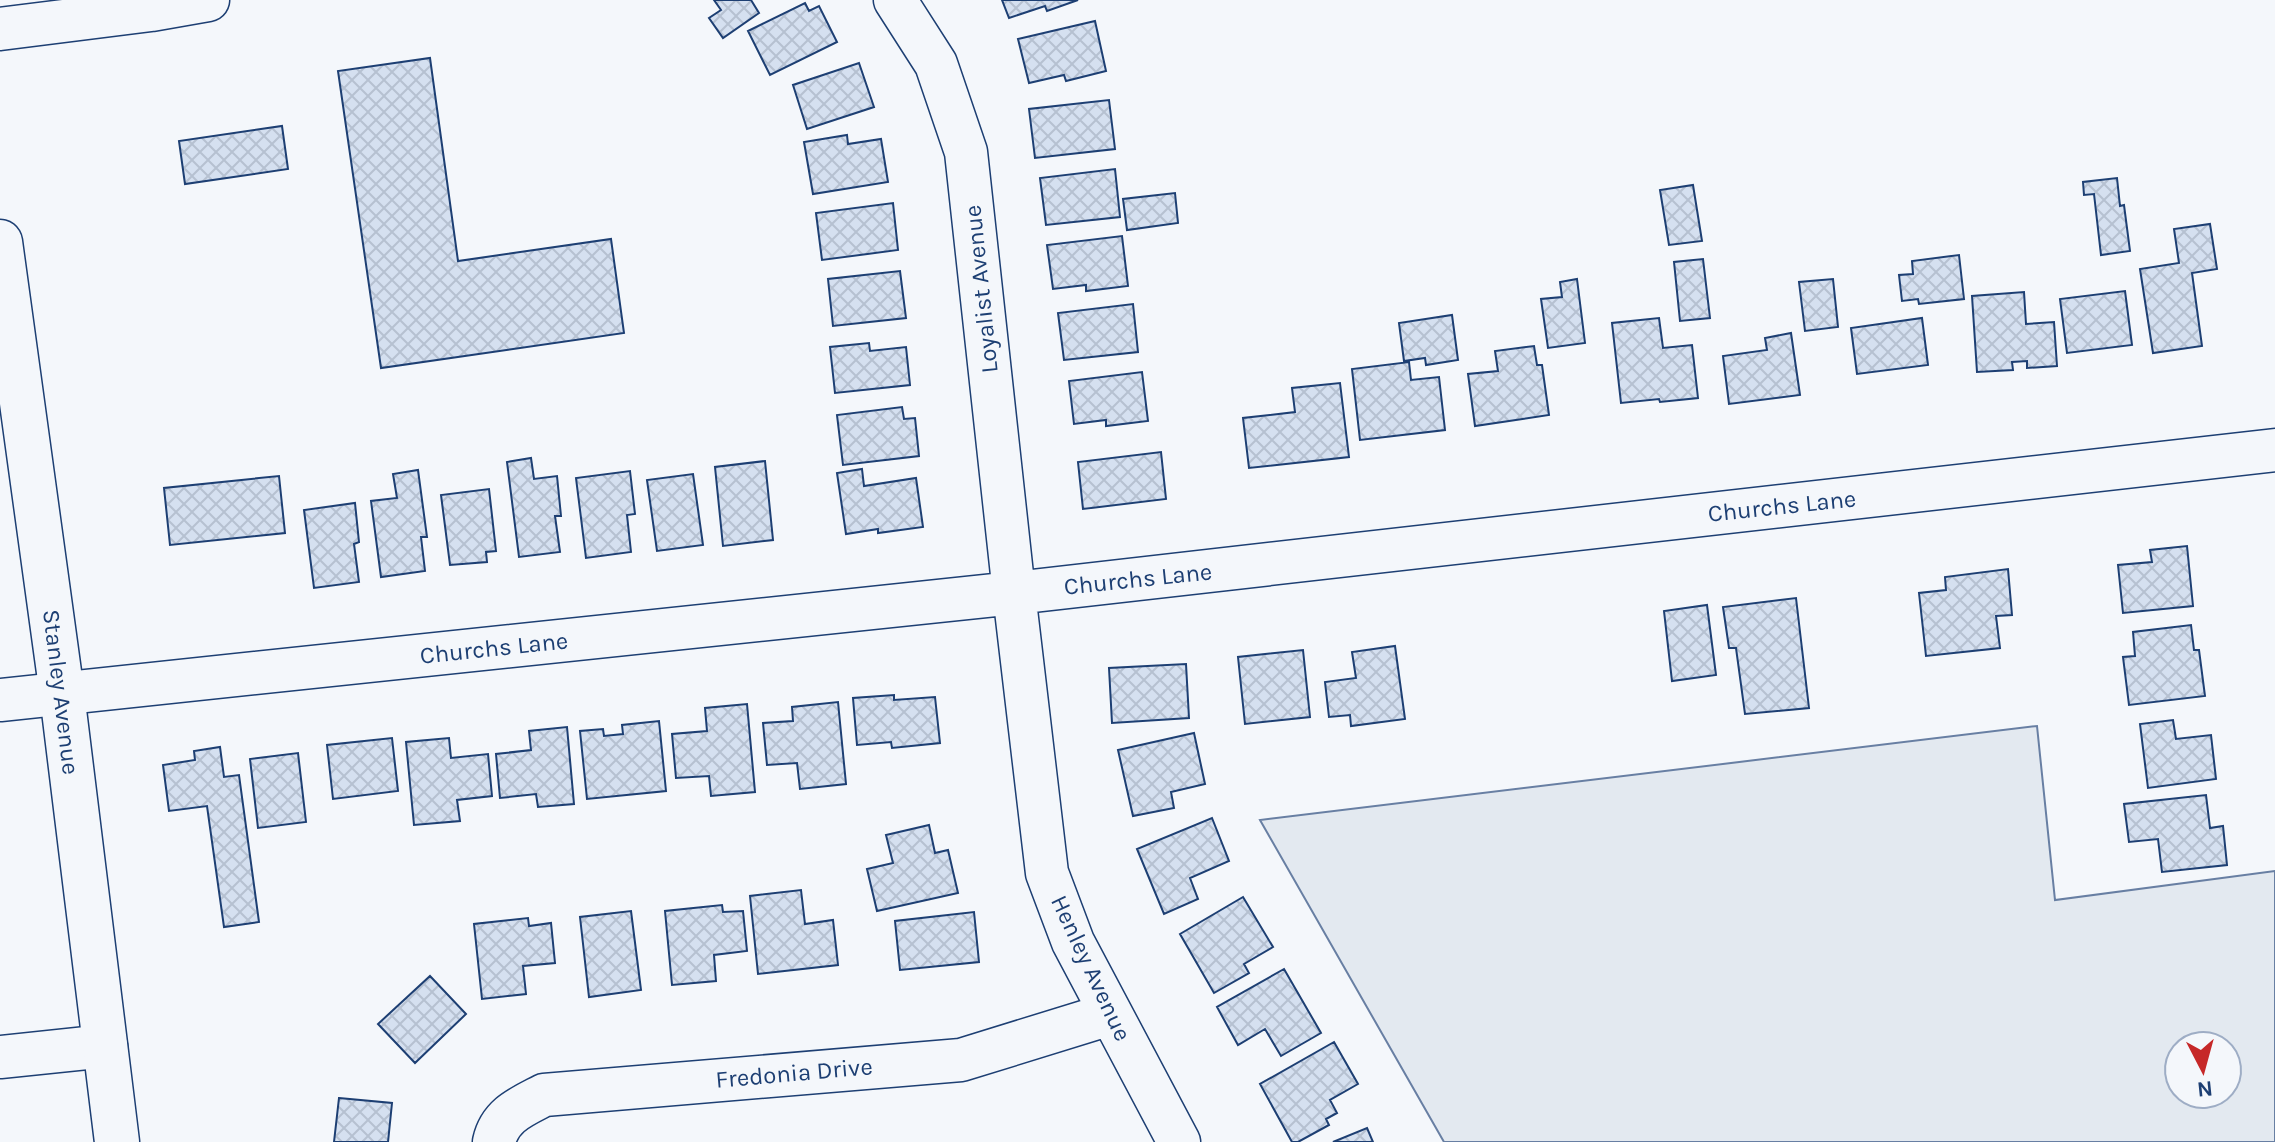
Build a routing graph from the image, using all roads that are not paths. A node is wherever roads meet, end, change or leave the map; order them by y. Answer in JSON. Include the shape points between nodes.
{"nodes":[{"id":1,"x":208,"y":0,"type":"edge"},
{"id":2,"x":895,"y":0,"type":"edge"},
{"id":3,"x":0,"y":29,"type":"edge"},
{"id":4,"x":0,"y":242,"type":"edge"},
{"id":5,"x":2275,"y":450,"type":"edge"},
{"id":6,"x":1014,"y":593,"type":"junction"},
{"id":7,"x":62,"y":694,"type":"junction"},
{"id":8,"x":0,"y":700,"type":"edge"},
{"id":9,"x":1110,"y":1014,"type":"junction"},
{"id":10,"x":106,"y":1046,"type":"junction"},
{"id":11,"x":0,"y":1057,"type":"edge"},
{"id":12,"x":117,"y":1142,"type":"edge"},
{"id":13,"x":494,"y":1142,"type":"edge"},
{"id":14,"x":1179,"y":1142,"type":"edge"}],
"edges":[{"from":1,"to":3,"type":"street"},
{"from":2,"to":6,"type":"street","name":"Loyalist Avenue","via":[[936,64],[966,152]]},
{"from":4,"to":7,"type":"main road","name":"Stanley Avenue"},
{"from":5,"to":6,"type":"street","name":"Churchs Lane"},
{"from":6,"to":7,"type":"street","name":"Churchs Lane"},
{"from":6,"to":9,"type":"street","name":"Henley Avenue","via":[[1047,873],[1073,942]]},
{"from":7,"to":8,"type":"street","name":"Churchs Lane"},
{"from":7,"to":10,"type":"main road","name":"Stanley Avenue"},
{"from":9,"to":13,"type":"street","name":"Fredonia Drive","via":[[961,1060],[544,1095],[509,1113]]},
{"from":9,"to":14,"type":"street","name":"Henley Avenue"},
{"from":10,"to":11,"type":"street"},
{"from":10,"to":12,"type":"main road","name":"Stanley Avenue"}]}
